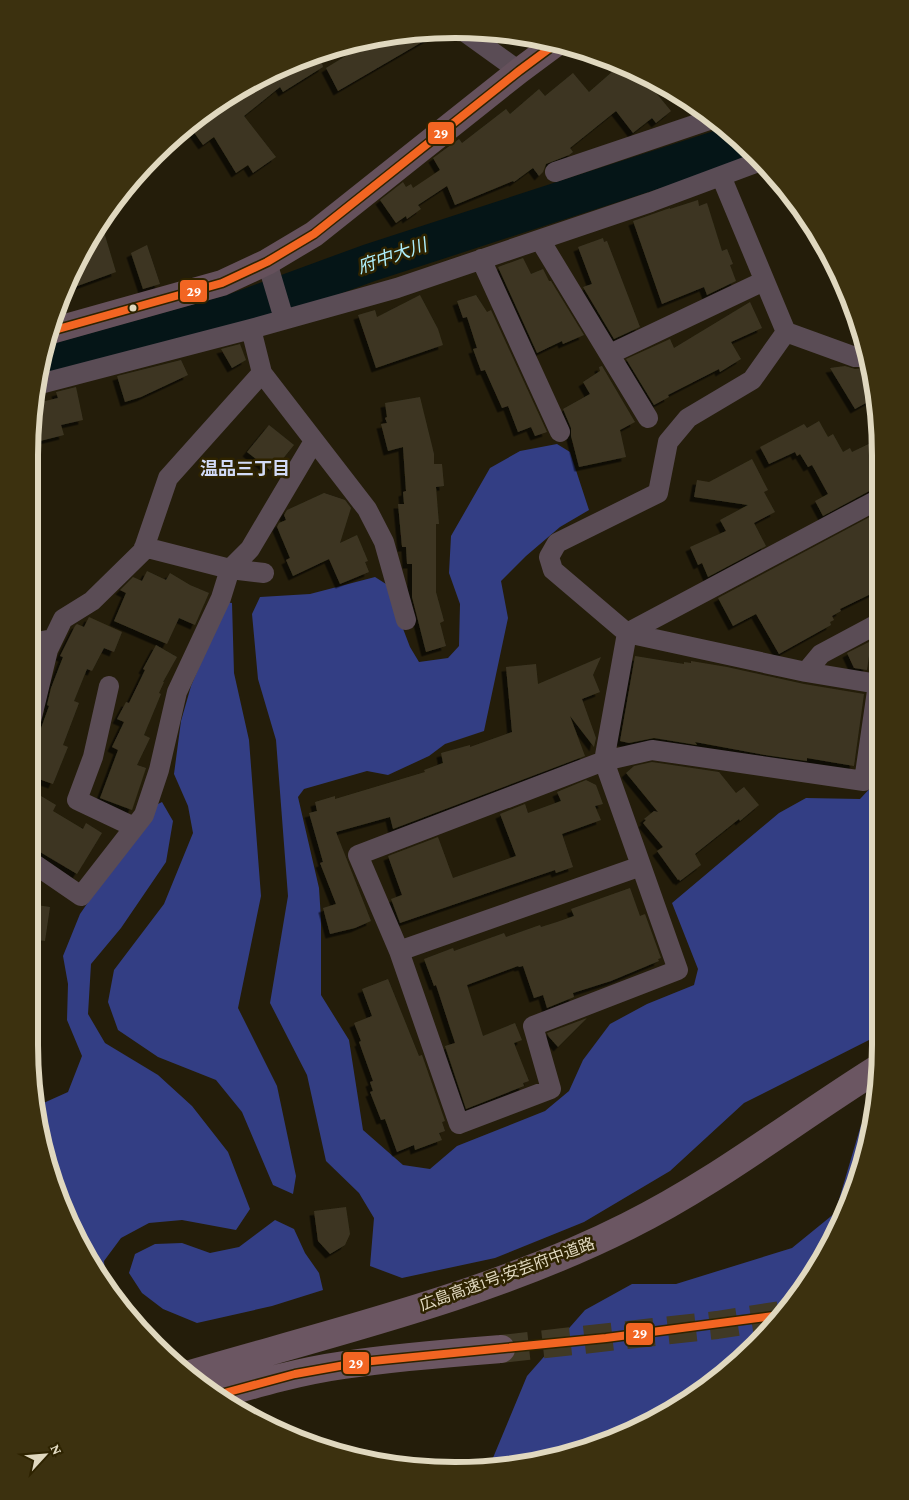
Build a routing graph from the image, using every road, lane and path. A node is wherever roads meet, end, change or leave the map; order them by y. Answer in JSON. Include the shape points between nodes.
{"nodes":[{"id":1,"x":473,"y":38,"type":"edge"},
{"id":2,"x":549,"y":49,"type":"edge"},
{"id":3,"x":519,"y":72,"type":"junction"},
{"id":4,"x":705,"y":122,"type":"edge"},
{"id":5,"x":753,"y":164,"type":"edge"},
{"id":6,"x":555,"y":172,"type":"dead end"},
{"id":7,"x":720,"y":176,"type":"junction"},
{"id":8,"x":540,"y":240,"type":"junction"},
{"id":9,"x":481,"y":259,"type":"junction"},
{"id":10,"x":267,"y":262,"type":"junction"},
{"id":11,"x":764,"y":281,"type":"junction"},
{"id":12,"x":284,"y":319,"type":"junction"},
{"id":13,"x":58,"y":326,"type":"edge"},
{"id":14,"x":251,"y":329,"type":"junction"},
{"id":15,"x":786,"y":332,"type":"junction"},
{"id":16,"x":610,"y":354,"type":"junction"},
{"id":17,"x":859,"y":357,"type":"edge"},
{"id":18,"x":262,"y":373,"type":"junction"},
{"id":19,"x":44,"y":382,"type":"edge"},
{"id":20,"x":648,"y":418,"type":"dead end"},
{"id":21,"x":560,"y":432,"type":"dead end"},
{"id":22,"x":314,"y":441,"type":"junction"},
{"id":23,"x":872,"y":503,"type":"edge"},
{"id":24,"x":144,"y":548,"type":"junction"},
{"id":25,"x":230,"y":569,"type":"junction"},
{"id":26,"x":264,"y":573,"type":"dead end"},
{"id":27,"x":406,"y":620,"type":"dead end"},
{"id":28,"x":872,"y":626,"type":"edge"},
{"id":29,"x":627,"y":633,"type":"junction"},
{"id":30,"x":53,"y":639,"type":"junction"},
{"id":31,"x":38,"y":642,"type":"edge"},
{"id":32,"x":806,"y":672,"type":"junction"},
{"id":33,"x":872,"y":683,"type":"edge"},
{"id":34,"x":109,"y":686,"type":"dead end"},
{"id":35,"x":38,"y":691,"type":"edge"},
{"id":36,"x":872,"y":726,"type":"edge"},
{"id":37,"x":604,"y":761,"type":"junction"},
{"id":38,"x":134,"y":827,"type":"junction"},
{"id":39,"x":38,"y":866,"type":"edge"},
{"id":40,"x":641,"y":866,"type":"junction"},
{"id":41,"x":400,"y":951,"type":"junction"},
{"id":42,"x":871,"y":1073,"type":"edge"},
{"id":43,"x":501,"y":1348,"type":"tunnel mouth"},
{"id":44,"x":196,"y":1372,"type":"edge"},
{"id":45,"x":224,"y":1393,"type":"edge"}],
"edges":[{"from":1,"to":3,"type":"street"},
{"from":2,"to":3,"type":"main road"},
{"from":3,"to":10,"type":"main road","via":[[314,234]]},
{"from":4,"to":6,"type":"street"},
{"from":5,"to":7,"type":"street"},
{"from":7,"to":8,"type":"street"},
{"from":7,"to":11,"type":"street"},
{"from":8,"to":9,"type":"street"},
{"from":8,"to":16,"type":"street"},
{"from":9,"to":12,"type":"street","via":[[397,288]]},
{"from":9,"to":21,"type":"street"},
{"from":10,"to":12,"type":"street"},
{"from":10,"to":13,"type":"main road","via":[[222,283]]},
{"from":11,"to":15,"type":"street"},
{"from":11,"to":16,"type":"street"},
{"from":12,"to":14,"type":"street"},
{"from":14,"to":18,"type":"street"},
{"from":14,"to":19,"type":"street"},
{"from":15,"to":17,"type":"street"},
{"from":15,"to":29,"type":"street","via":[[752,380],[688,418],[668,442],[658,493],[557,543],[549,558],[553,570]]},
{"from":16,"to":20,"type":"street"},
{"from":18,"to":22,"type":"street"},
{"from":18,"to":24,"type":"street","via":[[168,478]]},
{"from":22,"to":25,"type":"street","via":[[250,549]]},
{"from":22,"to":27,"type":"street","via":[[367,509],[384,542]]},
{"from":23,"to":29,"type":"street"},
{"from":24,"to":25,"type":"street"},
{"from":24,"to":30,"type":"street","via":[[92,601],[63,619]]},
{"from":25,"to":26,"type":"street"},
{"from":25,"to":38,"type":"street","via":[[221,598],[177,692],[159,770],[144,814]]},
{"from":28,"to":32,"type":"street","via":[[821,654]]},
{"from":29,"to":32,"type":"street"},
{"from":29,"to":37,"type":"street"},
{"from":30,"to":31,"type":"street"},
{"from":30,"to":35,"type":"street"},
{"from":32,"to":33,"type":"street"},
{"from":34,"to":38,"type":"street","via":[[93,757],[77,800]]},
{"from":36,"to":37,"type":"street","via":[[864,781],[652,750]]},
{"from":37,"to":40,"type":"street"},
{"from":37,"to":41,"type":"street","via":[[358,855]]},
{"from":38,"to":39,"type":"street","via":[[81,896]]},
{"from":40,"to":41,"type":"street"},
{"from":40,"to":41,"type":"street","via":[[678,970],[533,1026],[551,1089],[459,1124]]},
{"from":42,"to":44,"type":"highway","name":"広島高速1号;安芸府中道路","via":[[673,1202],[583,1248],[405,1312]]},
{"from":43,"to":45,"type":"highway","via":[[342,1365]]}]}
